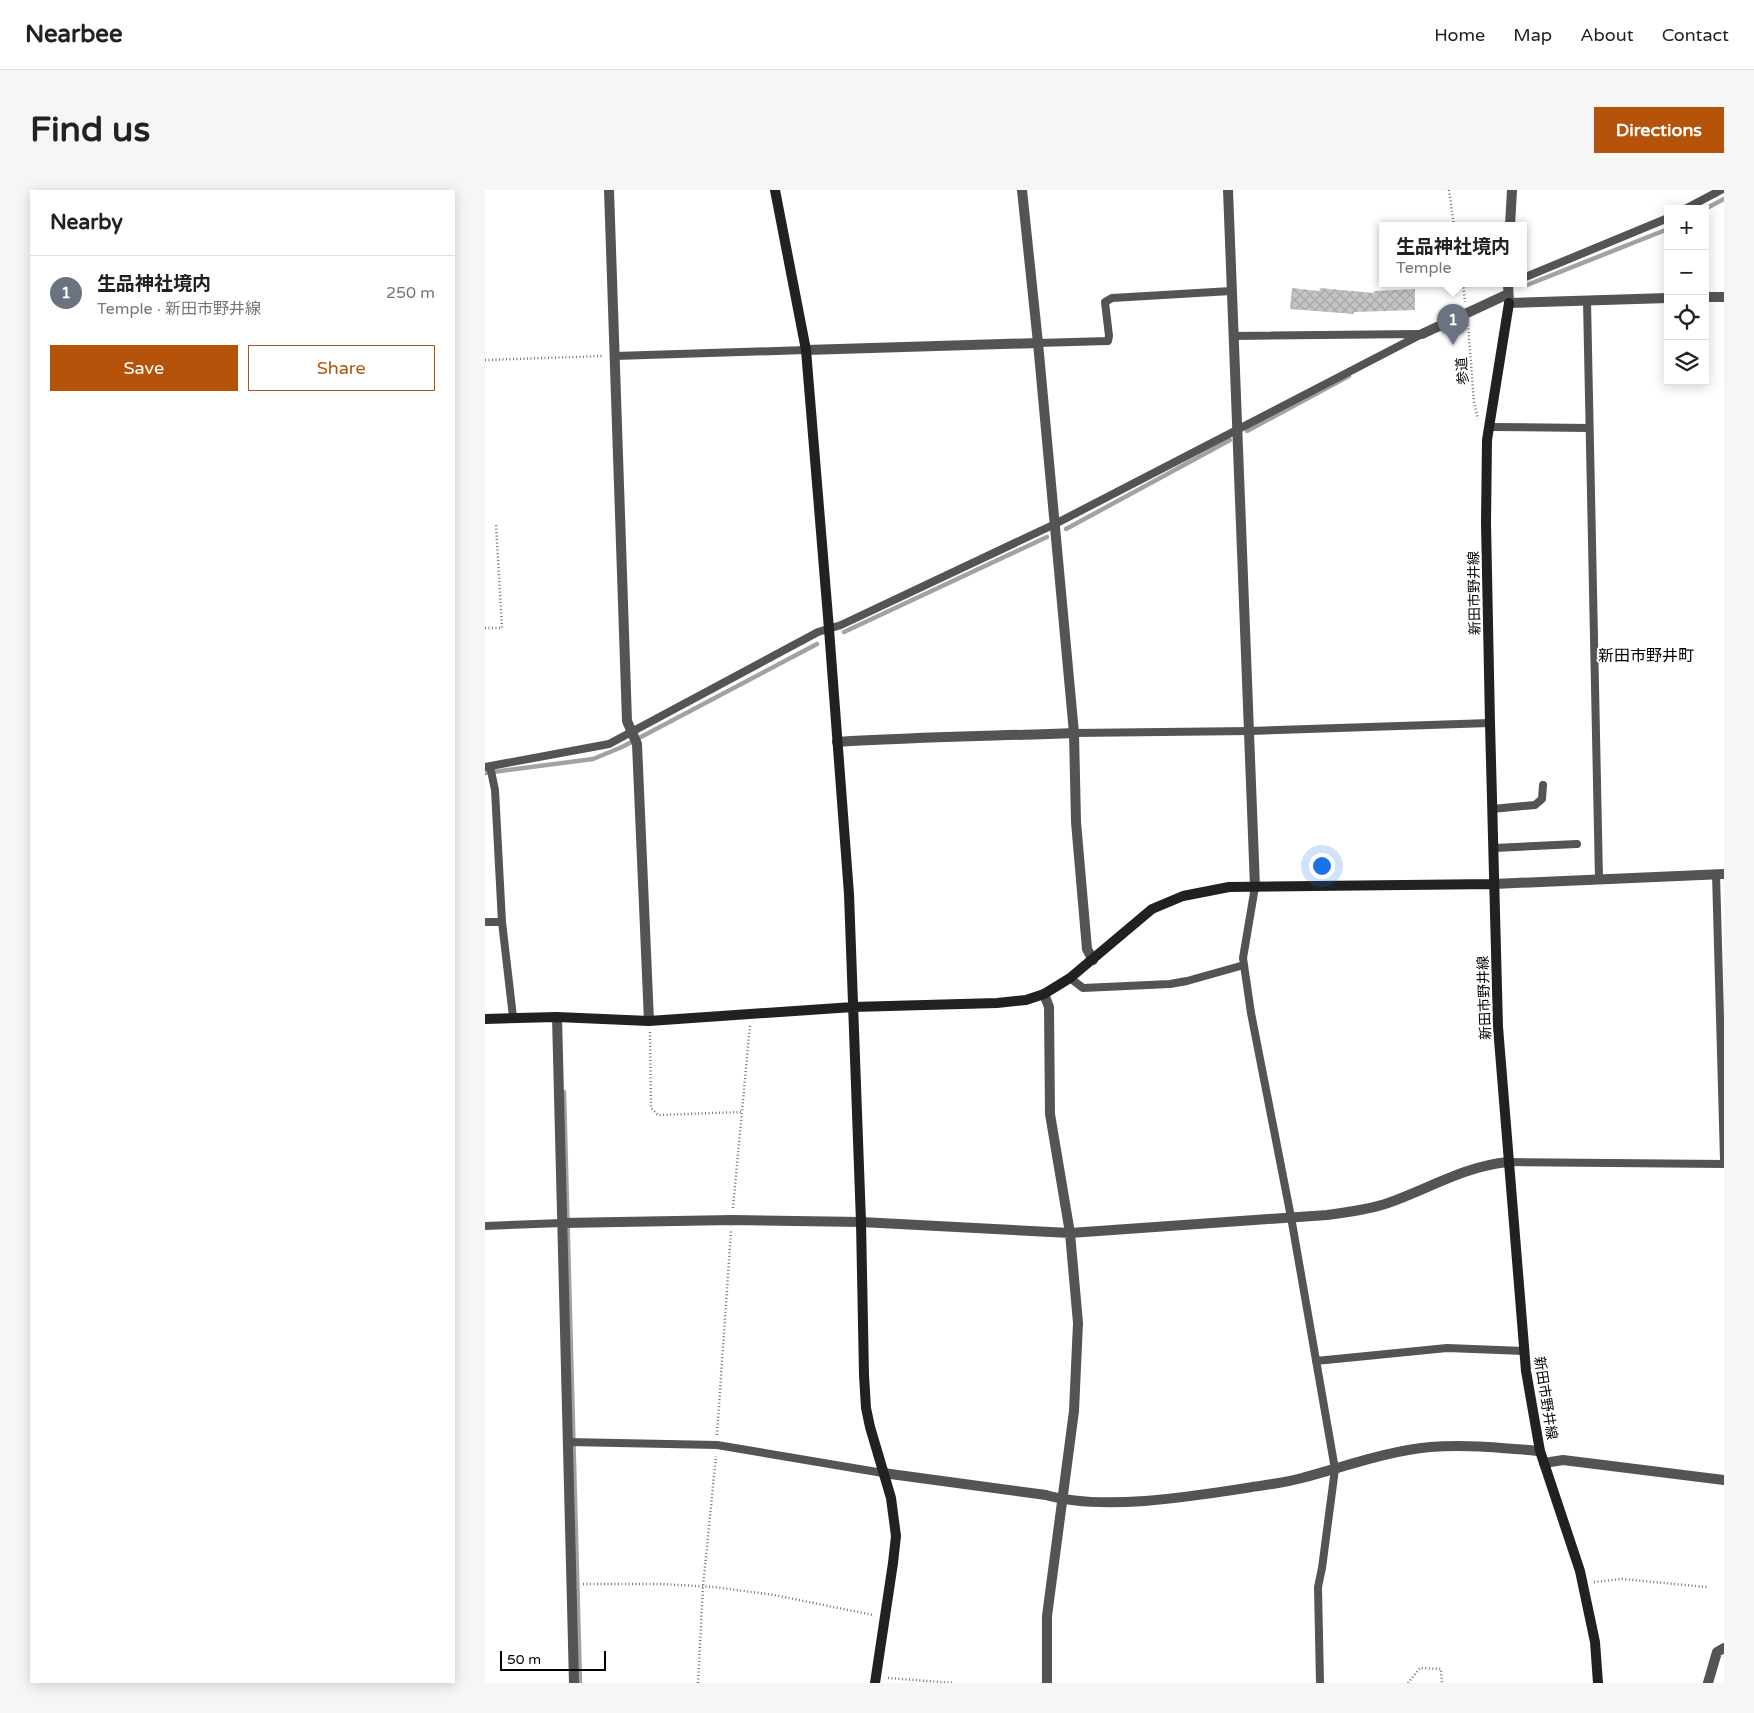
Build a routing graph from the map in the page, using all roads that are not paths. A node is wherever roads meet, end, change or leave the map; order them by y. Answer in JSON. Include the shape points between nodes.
{"nodes":[{"id":1,"x":609,"y":190,"type":"edge"},
{"id":2,"x":775,"y":190,"type":"edge"},
{"id":3,"x":1022,"y":190,"type":"edge"},
{"id":4,"x":1228,"y":190,"type":"edge"},
{"id":5,"x":1512,"y":190,"type":"edge"},
{"id":6,"x":1721,"y":190,"type":"edge"},
{"id":7,"x":1693,"y":205,"type":"edge"},
{"id":8,"x":1664,"y":220,"type":"edge"},
{"id":9,"x":1510,"y":222,"type":"edge"},
{"id":10,"x":1527,"y":276,"type":"edge"},
{"id":11,"x":1231,"y":290,"type":"junction"},
{"id":12,"x":1509,"y":290,"type":"edge"},
{"id":13,"x":1709,"y":297,"type":"edge"},
{"id":14,"x":1724,"y":297,"type":"edge"},
{"id":15,"x":1664,"y":298,"type":"edge"},
{"id":16,"x":1587,"y":301,"type":"junction"},
{"id":17,"x":1422,"y":334,"type":"junction"},
{"id":18,"x":1234,"y":336,"type":"junction"},
{"id":19,"x":1038,"y":343,"type":"junction"},
{"id":20,"x":806,"y":350,"type":"junction"},
{"id":21,"x":615,"y":356,"type":"junction"},
{"id":22,"x":1485,"y":427,"type":"junction"},
{"id":23,"x":1589,"y":428,"type":"junction"},
{"id":24,"x":1238,"y":429,"type":"junction"},
{"id":25,"x":1055,"y":524,"type":"junction"},
{"id":26,"x":829,"y":629,"type":"junction"},
{"id":27,"x":1490,"y":723,"type":"junction"},
{"id":28,"x":1250,"y":731,"type":"junction"},
{"id":29,"x":631,"y":732,"type":"junction"},
{"id":30,"x":1074,"y":733,"type":"junction"},
{"id":31,"x":837,"y":742,"type":"junction"},
{"id":32,"x":487,"y":766,"type":"edge"},
{"id":33,"x":1543,"y":785,"type":"dead end"},
{"id":34,"x":1492,"y":810,"type":"junction"},
{"id":35,"x":1577,"y":844,"type":"dead end"},
{"id":36,"x":1493,"y":848,"type":"junction"},
{"id":37,"x":1720,"y":874,"type":"edge"},
{"id":38,"x":1599,"y":879,"type":"junction"},
{"id":39,"x":1495,"y":884,"type":"junction"},
{"id":40,"x":1255,"y":887,"type":"junction"},
{"id":41,"x":485,"y":922,"type":"edge"},
{"id":42,"x":502,"y":922,"type":"junction"},
{"id":43,"x":1093,"y":960,"type":"junction"},
{"id":44,"x":1244,"y":965,"type":"junction"},
{"id":45,"x":1070,"y":978,"type":"junction"},
{"id":46,"x":1044,"y":994,"type":"junction"},
{"id":47,"x":853,"y":1007,"type":"junction"},
{"id":48,"x":513,"y":1017,"type":"junction"},
{"id":49,"x":557,"y":1017,"type":"junction"},
{"id":50,"x":485,"y":1019,"type":"edge"},
{"id":51,"x":649,"y":1021,"type":"junction"},
{"id":52,"x":1724,"y":1160,"type":"edge"},
{"id":53,"x":1508,"y":1162,"type":"junction"},
{"id":54,"x":1724,"y":1164,"type":"edge"},
{"id":55,"x":1291,"y":1217,"type":"junction"},
{"id":56,"x":861,"y":1222,"type":"junction"},
{"id":57,"x":562,"y":1223,"type":"junction"},
{"id":58,"x":485,"y":1226,"type":"edge"},
{"id":59,"x":1070,"y":1233,"type":"junction"},
{"id":60,"x":1524,"y":1351,"type":"junction"},
{"id":61,"x":1316,"y":1361,"type":"junction"},
{"id":62,"x":568,"y":1442,"type":"junction"},
{"id":63,"x":1540,"y":1451,"type":"junction"},
{"id":64,"x":1544,"y":1463,"type":"junction"},
{"id":65,"x":1335,"y":1469,"type":"junction"},
{"id":66,"x":883,"y":1473,"type":"junction"},
{"id":67,"x":1724,"y":1480,"type":"edge"},
{"id":68,"x":1064,"y":1500,"type":"junction"},
{"id":69,"x":1724,"y":1648,"type":"edge"},
{"id":70,"x":876,"y":1680,"type":"edge"},
{"id":71,"x":574,"y":1683,"type":"edge"},
{"id":72,"x":1047,"y":1683,"type":"edge"},
{"id":73,"x":1320,"y":1683,"type":"edge"},
{"id":74,"x":1598,"y":1683,"type":"edge"},
{"id":75,"x":1708,"y":1683,"type":"edge"}],
"edges":[{"from":1,"to":21,"type":"street"},
{"from":2,"to":20,"type":"street"},
{"from":3,"to":19,"type":"street"},
{"from":4,"to":11,"type":"street"},
{"from":5,"to":9,"type":"street"},
{"from":6,"to":7,"type":"lane"},
{"from":8,"to":10,"type":"lane"},
{"from":11,"to":18,"type":"street"},
{"from":11,"to":19,"type":"lane","via":[[1111,298],[1105,302],[1107,340]]},
{"from":12,"to":16,"type":"street"},
{"from":12,"to":17,"type":"street"},
{"from":12,"to":22,"type":"street","name":"新田市野井線"},
{"from":13,"to":14,"type":"street"},
{"from":15,"to":16,"type":"street"},
{"from":16,"to":23,"type":"lane"},
{"from":17,"to":18,"type":"lane"},
{"from":17,"to":24,"type":"lane"},
{"from":18,"to":24,"type":"street"},
{"from":19,"to":20,"type":"street"},
{"from":19,"to":25,"type":"street"},
{"from":20,"to":21,"type":"lane"},
{"from":20,"to":26,"type":"street"},
{"from":21,"to":29,"type":"street","via":[[627,721]]},
{"from":22,"to":23,"type":"lane"},
{"from":22,"to":27,"type":"street","name":"新田市野井線"},
{"from":23,"to":38,"type":"lane"},
{"from":24,"to":25,"type":"lane"},
{"from":24,"to":28,"type":"street"},
{"from":25,"to":26,"type":"lane"},
{"from":25,"to":30,"type":"street"},
{"from":26,"to":29,"type":"lane"},
{"from":26,"to":31,"type":"street"},
{"from":27,"to":28,"type":"lane"},
{"from":27,"to":34,"type":"street","name":"新田市野井線"},
{"from":28,"to":30,"type":"lane"},
{"from":28,"to":40,"type":"street"},
{"from":29,"to":32,"type":"lane","via":[[597,747]]},
{"from":29,"to":51,"type":"street","via":[[637,744]]},
{"from":30,"to":31,"type":"street"},
{"from":30,"to":43,"type":"street","via":[[1076,822],[1087,949]]},
{"from":31,"to":47,"type":"street","via":[[849,894]]},
{"from":32,"to":42,"type":"lane","via":[[495,790]]},
{"from":33,"to":34,"type":"lane","via":[[1542,799],[1535,805]]},
{"from":34,"to":36,"type":"street","name":"新田市野井線"},
{"from":35,"to":36,"type":"lane"},
{"from":36,"to":39,"type":"street","name":"新田市野井線"},
{"from":37,"to":38,"type":"street"},
{"from":37,"to":52,"type":"lane"},
{"from":38,"to":39,"type":"street"},
{"from":39,"to":40,"type":"street"},
{"from":39,"to":53,"type":"street","name":"新田市野井線","via":[[1498,1027]]},
{"from":40,"to":43,"type":"street","via":[[1229,887],[1183,896],[1152,909]]},
{"from":40,"to":44,"type":"lane"},
{"from":41,"to":42,"type":"lane"},
{"from":42,"to":48,"type":"lane"},
{"from":43,"to":45,"type":"street"},
{"from":44,"to":45,"type":"lane","via":[[1170,984],[1083,988]]},
{"from":44,"to":55,"type":"lane"},
{"from":45,"to":46,"type":"street"},
{"from":46,"to":47,"type":"street","via":[[1026,1000],[997,1003]]},
{"from":46,"to":59,"type":"street","via":[[1049,1007],[1050,1114]]},
{"from":47,"to":51,"type":"street"},
{"from":47,"to":56,"type":"street"},
{"from":48,"to":49,"type":"street"},
{"from":48,"to":50,"type":"street"},
{"from":49,"to":51,"type":"street"},
{"from":49,"to":57,"type":"street"},
{"from":53,"to":54,"type":"lane"},
{"from":53,"to":55,"type":"street","via":[[1490,1163],[1364,1209]]},
{"from":53,"to":60,"type":"street","name":"新田市野井線"},
{"from":55,"to":59,"type":"street"},
{"from":55,"to":61,"type":"lane"},
{"from":56,"to":57,"type":"street"},
{"from":56,"to":59,"type":"street"},
{"from":56,"to":66,"type":"street","via":[[866,1408]]},
{"from":57,"to":58,"type":"lane"},
{"from":57,"to":62,"type":"street"},
{"from":59,"to":68,"type":"street","via":[[1078,1323],[1075,1411]]},
{"from":60,"to":61,"type":"lane","via":[[1447,1348]]},
{"from":60,"to":63,"type":"street","name":"新田市野井線"},
{"from":61,"to":65,"type":"lane"},
{"from":62,"to":66,"type":"lane","via":[[717,1445]]},
{"from":62,"to":71,"type":"street"},
{"from":63,"to":64,"type":"street","name":"新田市野井線"},
{"from":63,"to":65,"type":"street","via":[[1430,1447]]},
{"from":64,"to":67,"type":"street","via":[[1563,1460]]},
{"from":64,"to":74,"type":"street","name":"新田市野井線","via":[[1580,1571],[1595,1642]]},
{"from":65,"to":68,"type":"street","via":[[1300,1479],[1200,1495],[1123,1501]]},
{"from":65,"to":73,"type":"lane","via":[[1318,1587]]},
{"from":66,"to":68,"type":"street"},
{"from":66,"to":70,"type":"street","via":[[891,1498],[895,1536]]},
{"from":68,"to":72,"type":"street","via":[[1047,1616]]},
{"from":69,"to":75,"type":"street","via":[[1717,1652]]}]}
